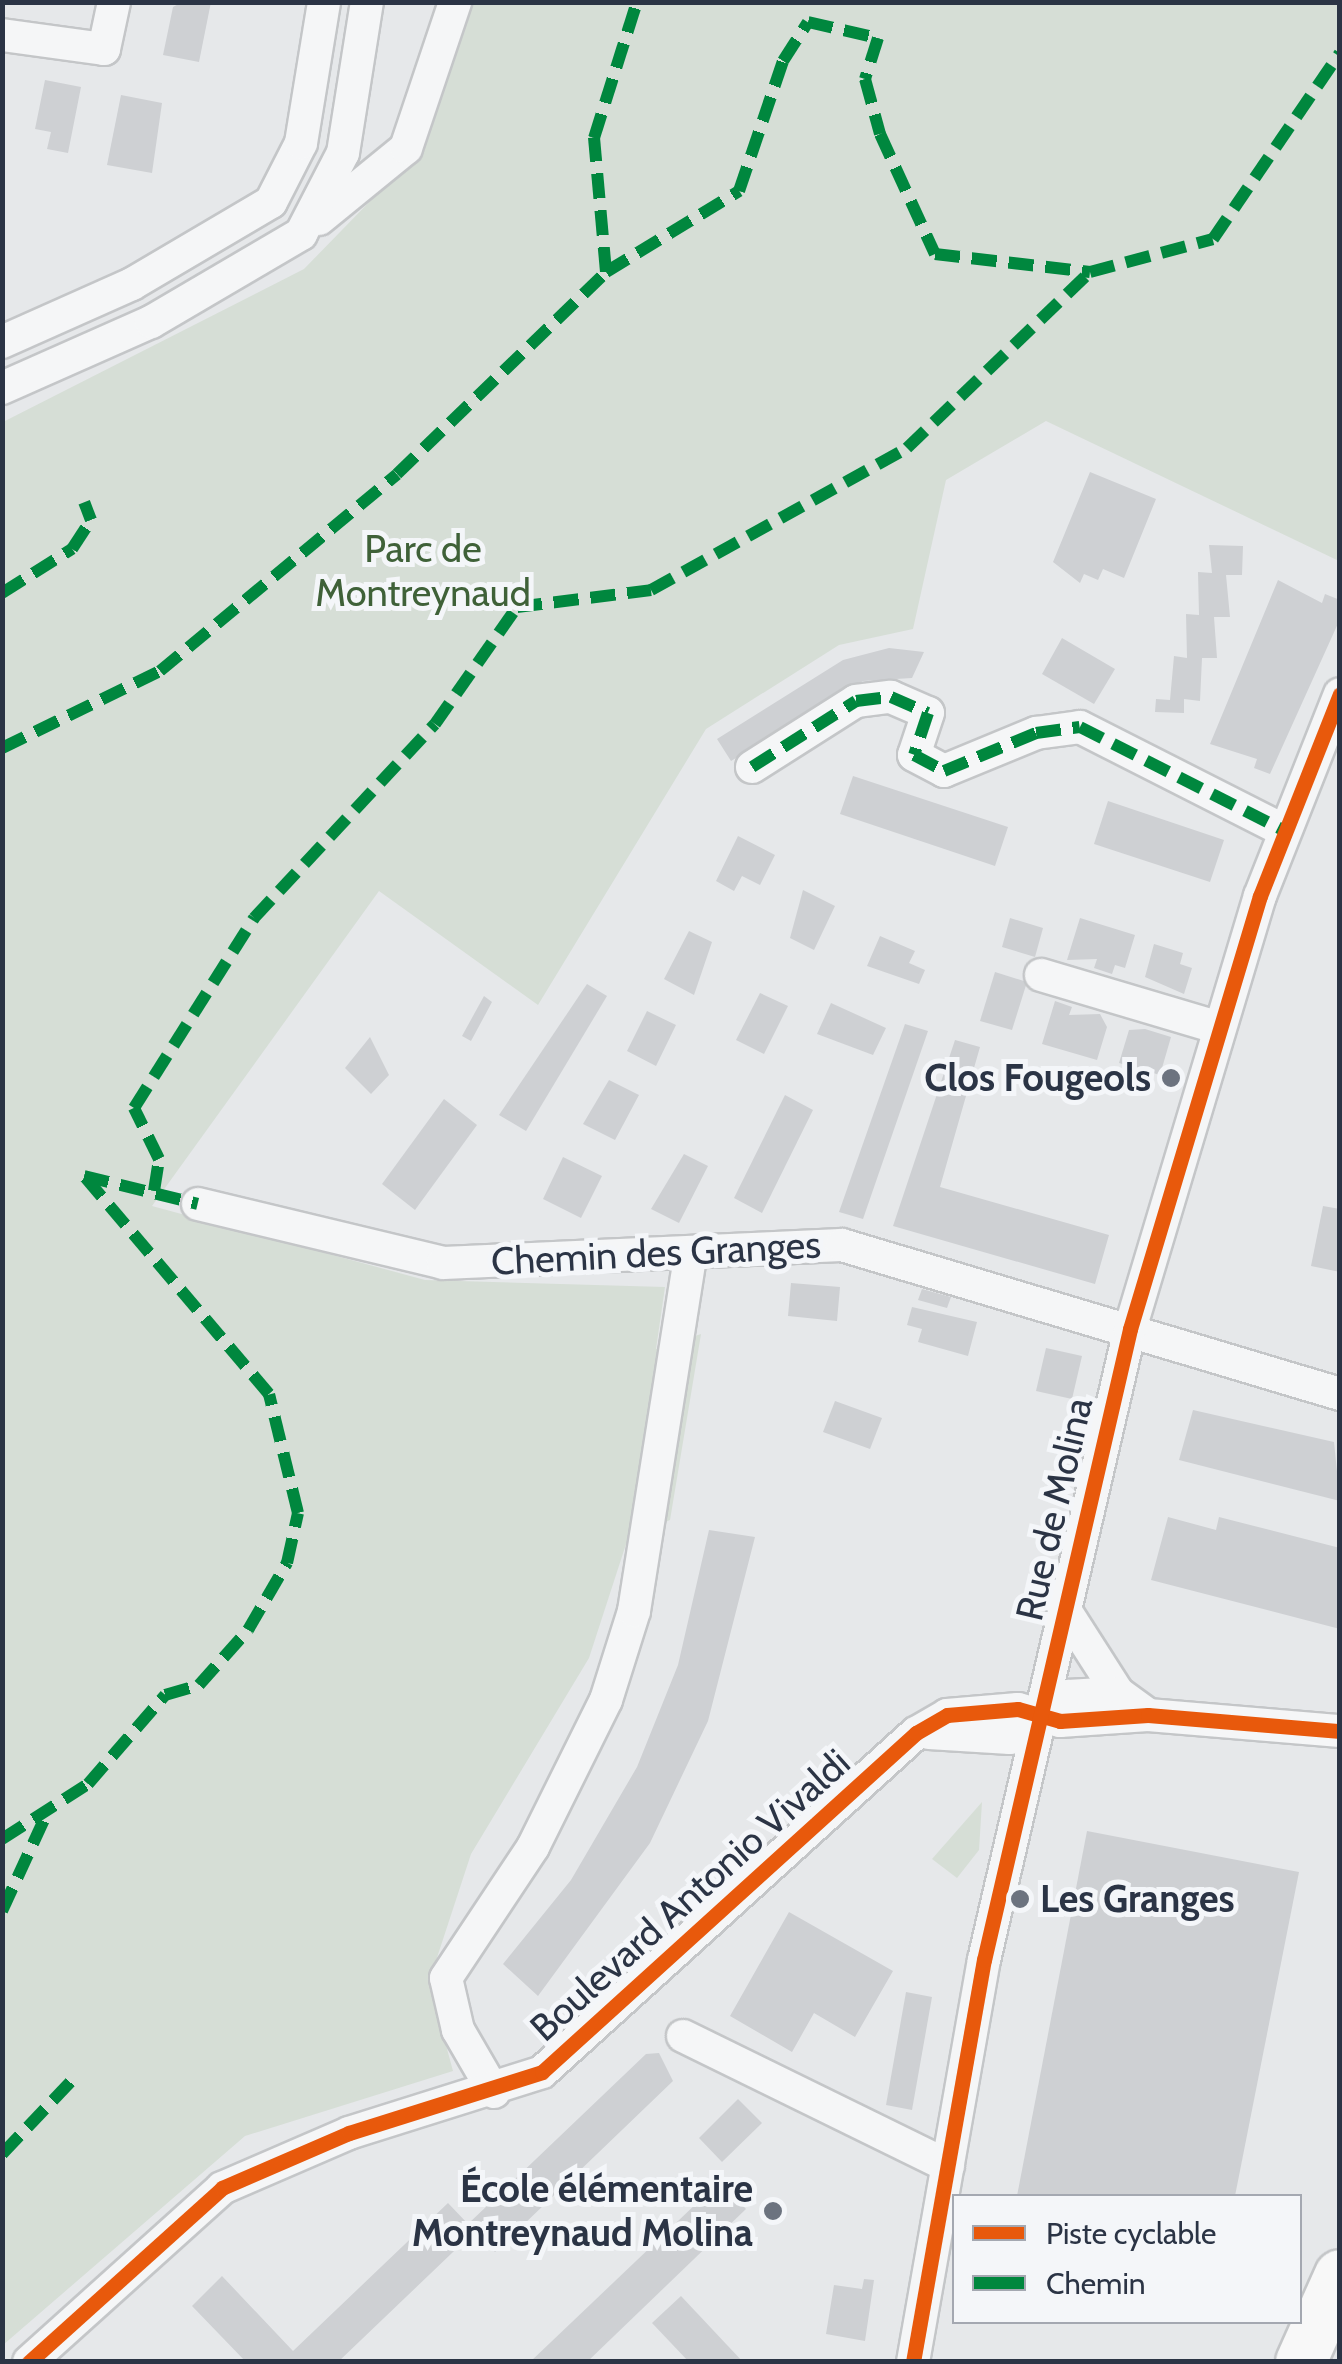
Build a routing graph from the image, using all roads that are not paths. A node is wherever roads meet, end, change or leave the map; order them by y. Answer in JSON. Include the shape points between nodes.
{"nodes":[{"id":1,"x":114,"y":2,"type":"edge"},
{"id":2,"x":324,"y":2,"type":"edge"},
{"id":3,"x":367,"y":2,"type":"edge"},
{"id":4,"x":456,"y":2,"type":"edge"},
{"id":5,"x":2,"y":35,"type":"edge"},
{"id":6,"x":271,"y":202,"type":"junction"},
{"id":7,"x":301,"y":234,"type":"junction"},
{"id":8,"x":2,"y":342,"type":"edge"},
{"id":9,"x":2,"y":388,"type":"edge"},
{"id":10,"x":1340,"y":694,"type":"edge"},
{"id":11,"x":752,"y":767,"type":"dead end"},
{"id":12,"x":1283,"y":830,"type":"junction"},
{"id":13,"x":1041,"y":976,"type":"dead end"},
{"id":14,"x":1217,"y":1027,"type":"junction"},
{"id":15,"x":198,"y":1204,"type":"dead end"},
{"id":16,"x":691,"y":1252,"type":"junction"},
{"id":17,"x":1130,"y":1329,"type":"junction"},
{"id":18,"x":1340,"y":1394,"type":"edge"},
{"id":19,"x":1064,"y":1607,"type":"junction"},
{"id":20,"x":1118,"y":1693,"type":"junction"},
{"id":21,"x":1148,"y":1715,"type":"junction"},
{"id":22,"x":1042,"y":1719,"type":"junction"},
{"id":23,"x":1340,"y":1731,"type":"edge"},
{"id":24,"x":683,"y":2036,"type":"dead end"},
{"id":25,"x":494,"y":2092,"type":"junction"},
{"id":26,"x":948,"y":2166,"type":"junction"},
{"id":27,"x":1340,"y":2275,"type":"edge"},
{"id":28,"x":29,"y":2362,"type":"edge"},
{"id":29,"x":913,"y":2362,"type":"edge"},
{"id":30,"x":1301,"y":2362,"type":"edge"}],
"edges":[{"from":1,"to":5,"type":"street","via":[[104,49]]},
{"from":2,"to":6,"type":"street","via":[[301,143]]},
{"from":3,"to":7,"type":"street","via":[[342,153]]},
{"from":4,"to":7,"type":"street","via":[[406,148]]},
{"from":6,"to":7,"type":"street"},
{"from":6,"to":8,"type":"street","via":[[132,284]]},
{"from":7,"to":9,"type":"street","via":[[152,322]]},
{"from":10,"to":12,"type":"street","name":"Rue de Molina"},
{"from":11,"to":12,"type":"street","via":[[856,702],[891,697],[928,713],[914,755],[944,771],[1036,733],[1080,726]]},
{"from":12,"to":14,"type":"street","name":"Rue de Molina"},
{"from":13,"to":14,"type":"street"},
{"from":14,"to":17,"type":"street","name":"Rue de Molina"},
{"from":15,"to":16,"type":"street","name":"Chemin des Granges","via":[[443,1263]]},
{"from":16,"to":17,"type":"street","name":"Chemin des Granges","via":[[842,1244]]},
{"from":16,"to":25,"type":"street","via":[[634,1610],[606,1700],[533,1848],[446,1978],[458,2030]]},
{"from":17,"to":18,"type":"street","name":"Chemin des Granges"},
{"from":17,"to":19,"type":"street","name":"Rue de Molina"},
{"from":19,"to":20,"type":"street"},
{"from":19,"to":22,"type":"street","name":"Rue de Molina"},
{"from":20,"to":21,"type":"street"},
{"from":20,"to":22,"type":"street","via":[[1068,1696]]},
{"from":21,"to":22,"type":"street"},
{"from":21,"to":23,"type":"street"},
{"from":22,"to":25,"type":"street","name":"Boulevard Antonio Vivaldi","via":[[1010,1738],[916,1732],[542,2072]]},
{"from":22,"to":26,"type":"street","name":"Rue de Molina"},
{"from":24,"to":26,"type":"street"},
{"from":25,"to":28,"type":"street","name":"Boulevard Antonio Vivaldi","via":[[349,2133],[222,2188]]},
{"from":26,"to":29,"type":"street","name":"Rue de Molina"},
{"from":27,"to":30,"type":"highway"}]}
